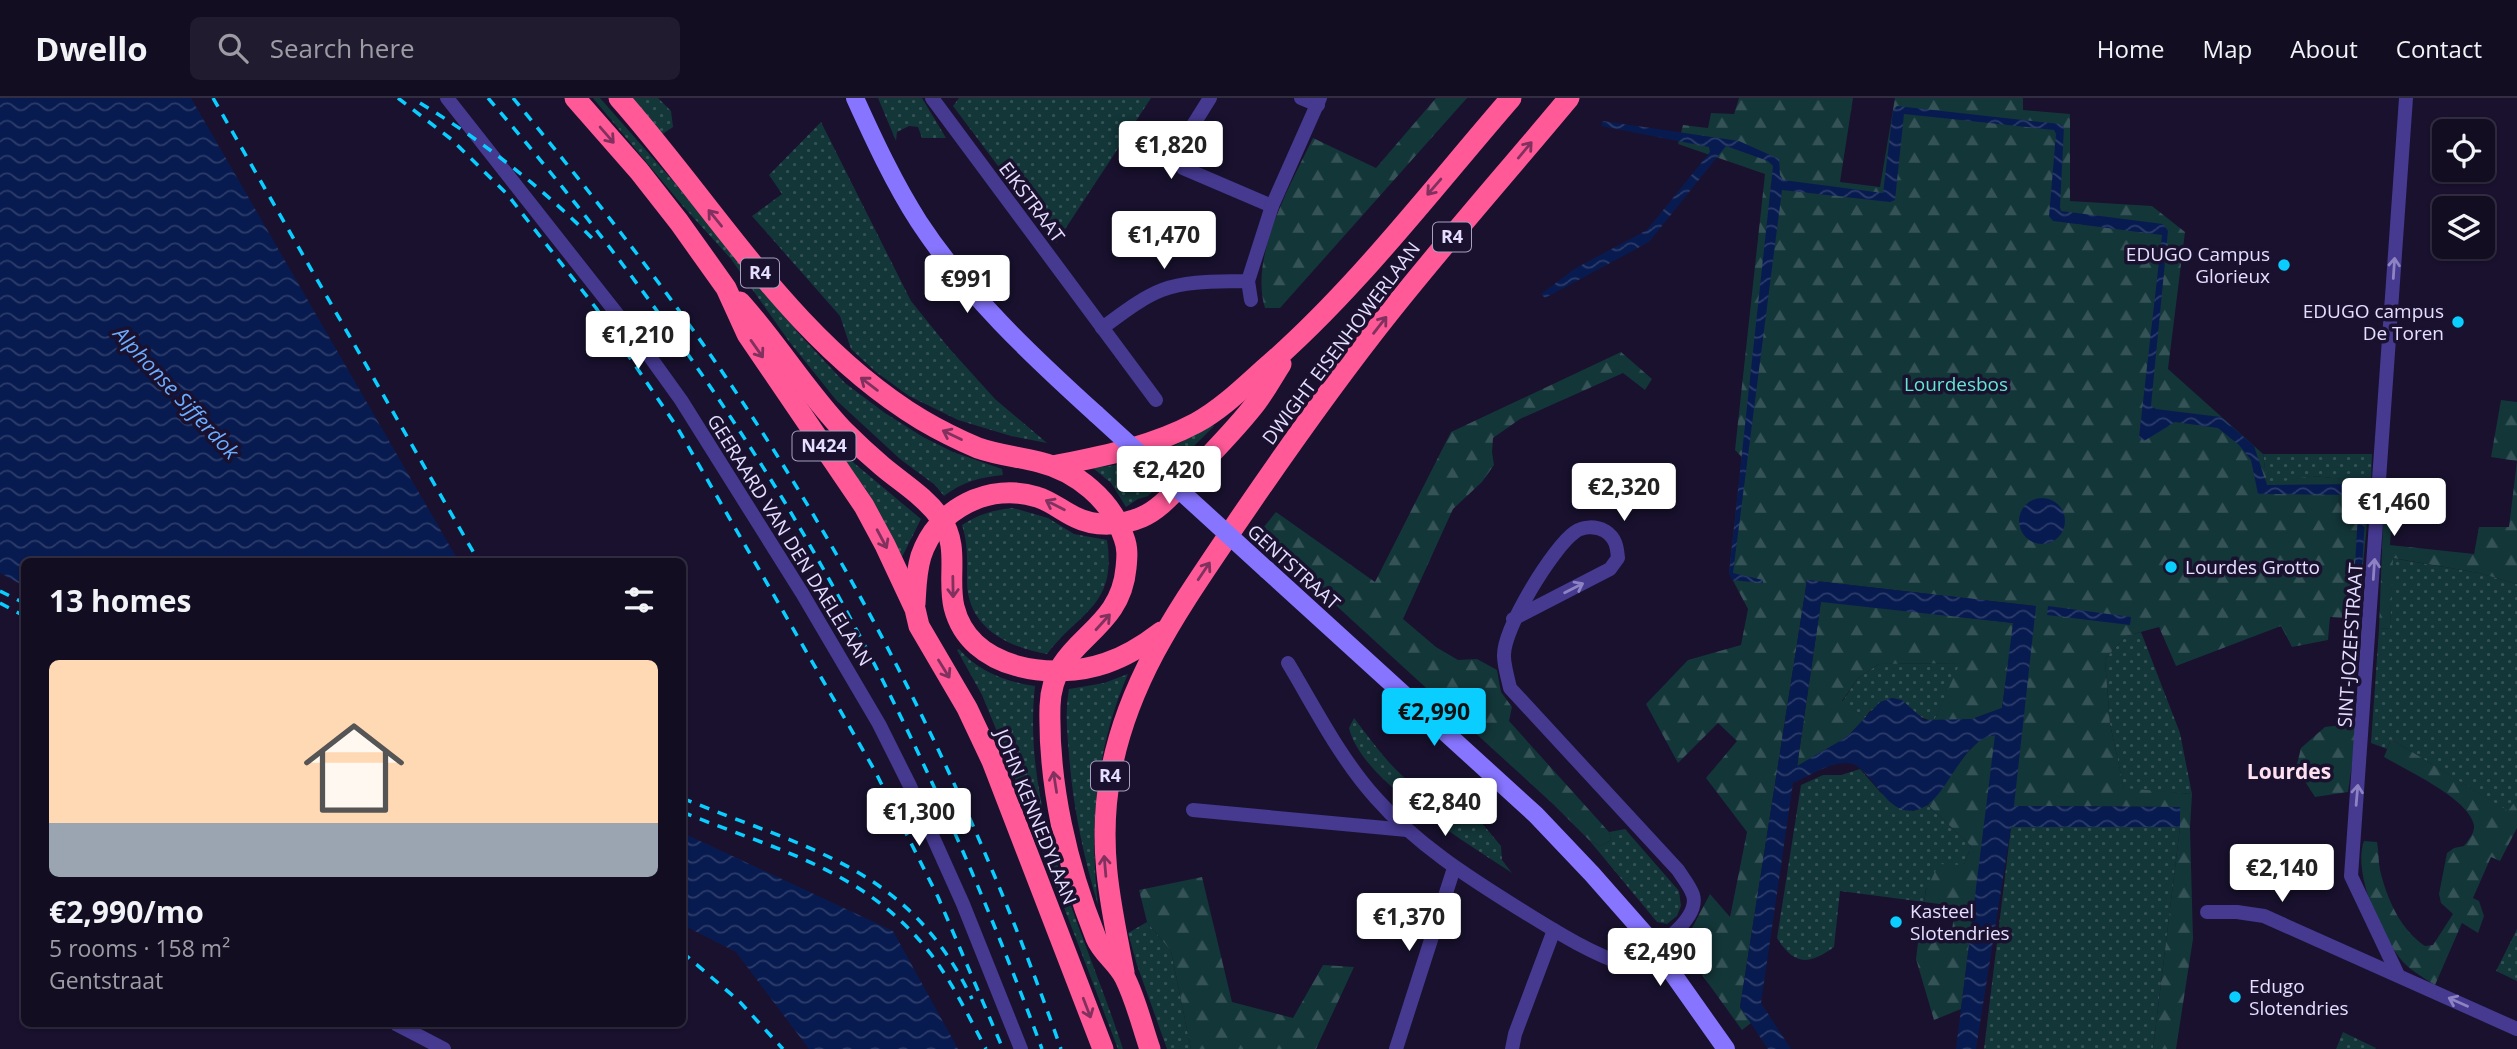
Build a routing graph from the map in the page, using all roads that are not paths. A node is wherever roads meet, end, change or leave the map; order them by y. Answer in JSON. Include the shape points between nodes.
{"nodes":[{"id":1,"x":447,"y":98,"type":"edge"},
{"id":2,"x":575,"y":98,"type":"edge"},
{"id":3,"x":619,"y":98,"type":"edge"},
{"id":4,"x":855,"y":98,"type":"edge"},
{"id":5,"x":932,"y":98,"type":"edge"},
{"id":6,"x":1210,"y":98,"type":"edge"},
{"id":7,"x":1301,"y":98,"type":"edge"},
{"id":8,"x":1511,"y":98,"type":"edge"},
{"id":9,"x":1569,"y":98,"type":"edge"},
{"id":10,"x":2406,"y":98,"type":"edge"},
{"id":11,"x":1319,"y":102,"type":"edge"},
{"id":12,"x":1272,"y":206,"type":"junction"},
{"id":13,"x":1248,"y":281,"type":"junction"},
{"id":14,"x":726,"y":288,"type":"junction"},
{"id":15,"x":1251,"y":300,"type":"dead end"},
{"id":16,"x":1102,"y":328,"type":"junction"},
{"id":17,"x":1295,"y":343,"type":"junction"},
{"id":18,"x":1156,"y":400,"type":"dead end"},
{"id":19,"x":1053,"y":466,"type":"junction"},
{"id":20,"x":942,"y":521,"type":"junction"},
{"id":21,"x":1119,"y":523,"type":"junction"},
{"id":22,"x":915,"y":609,"type":"junction"},
{"id":23,"x":1513,"y":619,"type":"junction"},
{"id":24,"x":1167,"y":628,"type":"junction"},
{"id":25,"x":1288,"y":663,"type":"dead end"},
{"id":26,"x":1058,"y":672,"type":"junction"},
{"id":27,"x":1193,"y":810,"type":"dead end"},
{"id":28,"x":1407,"y":830,"type":"junction"},
{"id":29,"x":1454,"y":868,"type":"junction"},
{"id":30,"x":2207,"y":912,"type":"dead end"},
{"id":31,"x":1554,"y":930,"type":"junction"},
{"id":32,"x":1655,"y":949,"type":"junction"},
{"id":33,"x":2398,"y":975,"type":"junction"},
{"id":34,"x":1125,"y":976,"type":"junction"},
{"id":35,"x":403,"y":1027,"type":"edge"},
{"id":36,"x":2517,"y":1029,"type":"edge"},
{"id":37,"x":444,"y":1049,"type":"edge"},
{"id":38,"x":1021,"y":1049,"type":"edge"},
{"id":39,"x":1103,"y":1049,"type":"edge"},
{"id":40,"x":1150,"y":1049,"type":"edge"},
{"id":41,"x":1396,"y":1049,"type":"edge"},
{"id":42,"x":1512,"y":1049,"type":"edge"},
{"id":43,"x":1726,"y":1049,"type":"edge"}],
"edges":[{"from":1,"to":38,"type":"street","name":"GEERAARD VAN DEN DAELELAAN","via":[[681,400],[807,602],[911,786]]},
{"from":2,"to":14,"type":"highway","name":"JOHN KENNEDYLAAN","number":"R4","one_way":true,"via":[[655,191]]},
{"from":19,"to":3,"type":"highway","name":"JOHN KENNEDYLAAN","number":"R4","one_way":true,"via":[[978,447],[926,422],[856,374],[772,287]]},
{"from":4,"to":32,"type":"street","name":"GENTSTRAAT","bridge":true,"via":[[918,220],[974,295],[1096,414],[1536,815]]},
{"from":5,"to":16,"type":"street","name":"EIKSTRAAT"},
{"from":6,"to":12,"type":"street","via":[[1179,152],[1183,168]]},
{"from":7,"to":11,"type":"street"},
{"from":8,"to":17,"type":"highway","name":"DWIGHT EISENHOWERLAAN","number":"R4","one_way":true},
{"from":24,"to":9,"type":"highway","name":"DWIGHT EISENHOWERLAAN","number":"R4","one_way":true,"via":[[1338,379]]},
{"from":33,"to":10,"type":"street","name":"SINT-JOZEFSTRAAT","one_way":true,"via":[[2351,876]]},
{"from":11,"to":12,"type":"street"},
{"from":12,"to":13,"type":"street"},
{"from":13,"to":15,"type":"street"},
{"from":13,"to":16,"type":"street","via":[[1203,282],[1160,290]]},
{"from":14,"to":20,"type":"highway","name":"DWIGHT EISENHOWERLAAN","number":"R4","via":[[762,326],[817,402]]},
{"from":14,"to":22,"type":"highway","name":"JOHN KENNEDYLAAN","number":"N424","one_way":true,"via":[[747,334],[864,506]]},
{"from":16,"to":18,"type":"street","name":"EIKSTRAAT"},
{"from":17,"to":19,"type":"highway","name":"JOHN KENNEDYLAAN","number":"R4","via":[[1198,422],[1147,445]]},
{"from":17,"to":21,"type":"highway","name":"JOHN KENNEDYLAAN","number":"N424","via":[[1253,407],[1171,496],[1141,518]]},
{"from":19,"to":21,"type":"highway","name":"JOHN KENNEDYLAAN","number":"R4","via":[[1093,490]]},
{"from":21,"to":20,"type":"highway","name":"JOHN KENNEDYLAAN","number":"N424","one_way":true,"via":[[1088,522],[1038,497],[1017,492],[998,492],[966,504]]},
{"from":20,"to":22,"type":"highway","name":"JOHN KENNEDYLAAN","number":"N424","via":[[922,554]]},
{"from":20,"to":26,"type":"highway","name":"DWIGHT EISENHOWERLAAN","number":"R4","one_way":true,"via":[[951,538],[954,609],[975,643],[1007,663]]},
{"from":26,"to":21,"type":"highway","name":"JOHN KENNEDYLAAN","number":"R4","one_way":true,"via":[[1068,654],[1110,615],[1119,598],[1127,554]]},
{"from":22,"to":39,"type":"highway","name":"JOHN KENNEDYLAAN","number":"N424","one_way":true,"via":[[919,626],[992,761]]},
{"from":23,"to":23,"type":"street","one_way":true,"via":[[1611,569],[1618,558],[1611,535],[1597,527],[1577,530],[1560,545]]},
{"from":23,"to":32,"type":"street","via":[[1504,655],[1510,688],[1678,870],[1693,895],[1686,921]]},
{"from":24,"to":26,"type":"highway","name":"DWIGHT EISENHOWERLAAN","number":"R4","via":[[1124,657]]},
{"from":34,"to":24,"type":"highway","name":"DWIGHT EISENHOWERLAAN","number":"R4","one_way":true,"via":[[1104,850],[1110,775],[1132,696]]},
{"from":25,"to":28,"type":"street","via":[[1348,762]]},
{"from":34,"to":26,"type":"highway","name":"JOHN KENNEDYLAAN","number":"R4","one_way":true,"via":[[1097,942],[1072,870],[1053,764],[1050,705]]},
{"from":27,"to":28,"type":"street"},
{"from":28,"to":29,"type":"street"},
{"from":29,"to":31,"type":"street"},
{"from":29,"to":41,"type":"street"},
{"from":30,"to":33,"type":"street","via":[[2264,916]]},
{"from":31,"to":32,"type":"street","via":[[1629,966]]},
{"from":31,"to":42,"type":"street"},
{"from":32,"to":43,"type":"street","name":"GENTSTRAAT"},
{"from":36,"to":33,"type":"street","one_way":true},
{"from":34,"to":40,"type":"highway","name":"JOHN KENNEDYLAAN"},
{"from":35,"to":37,"type":"street"}]}
